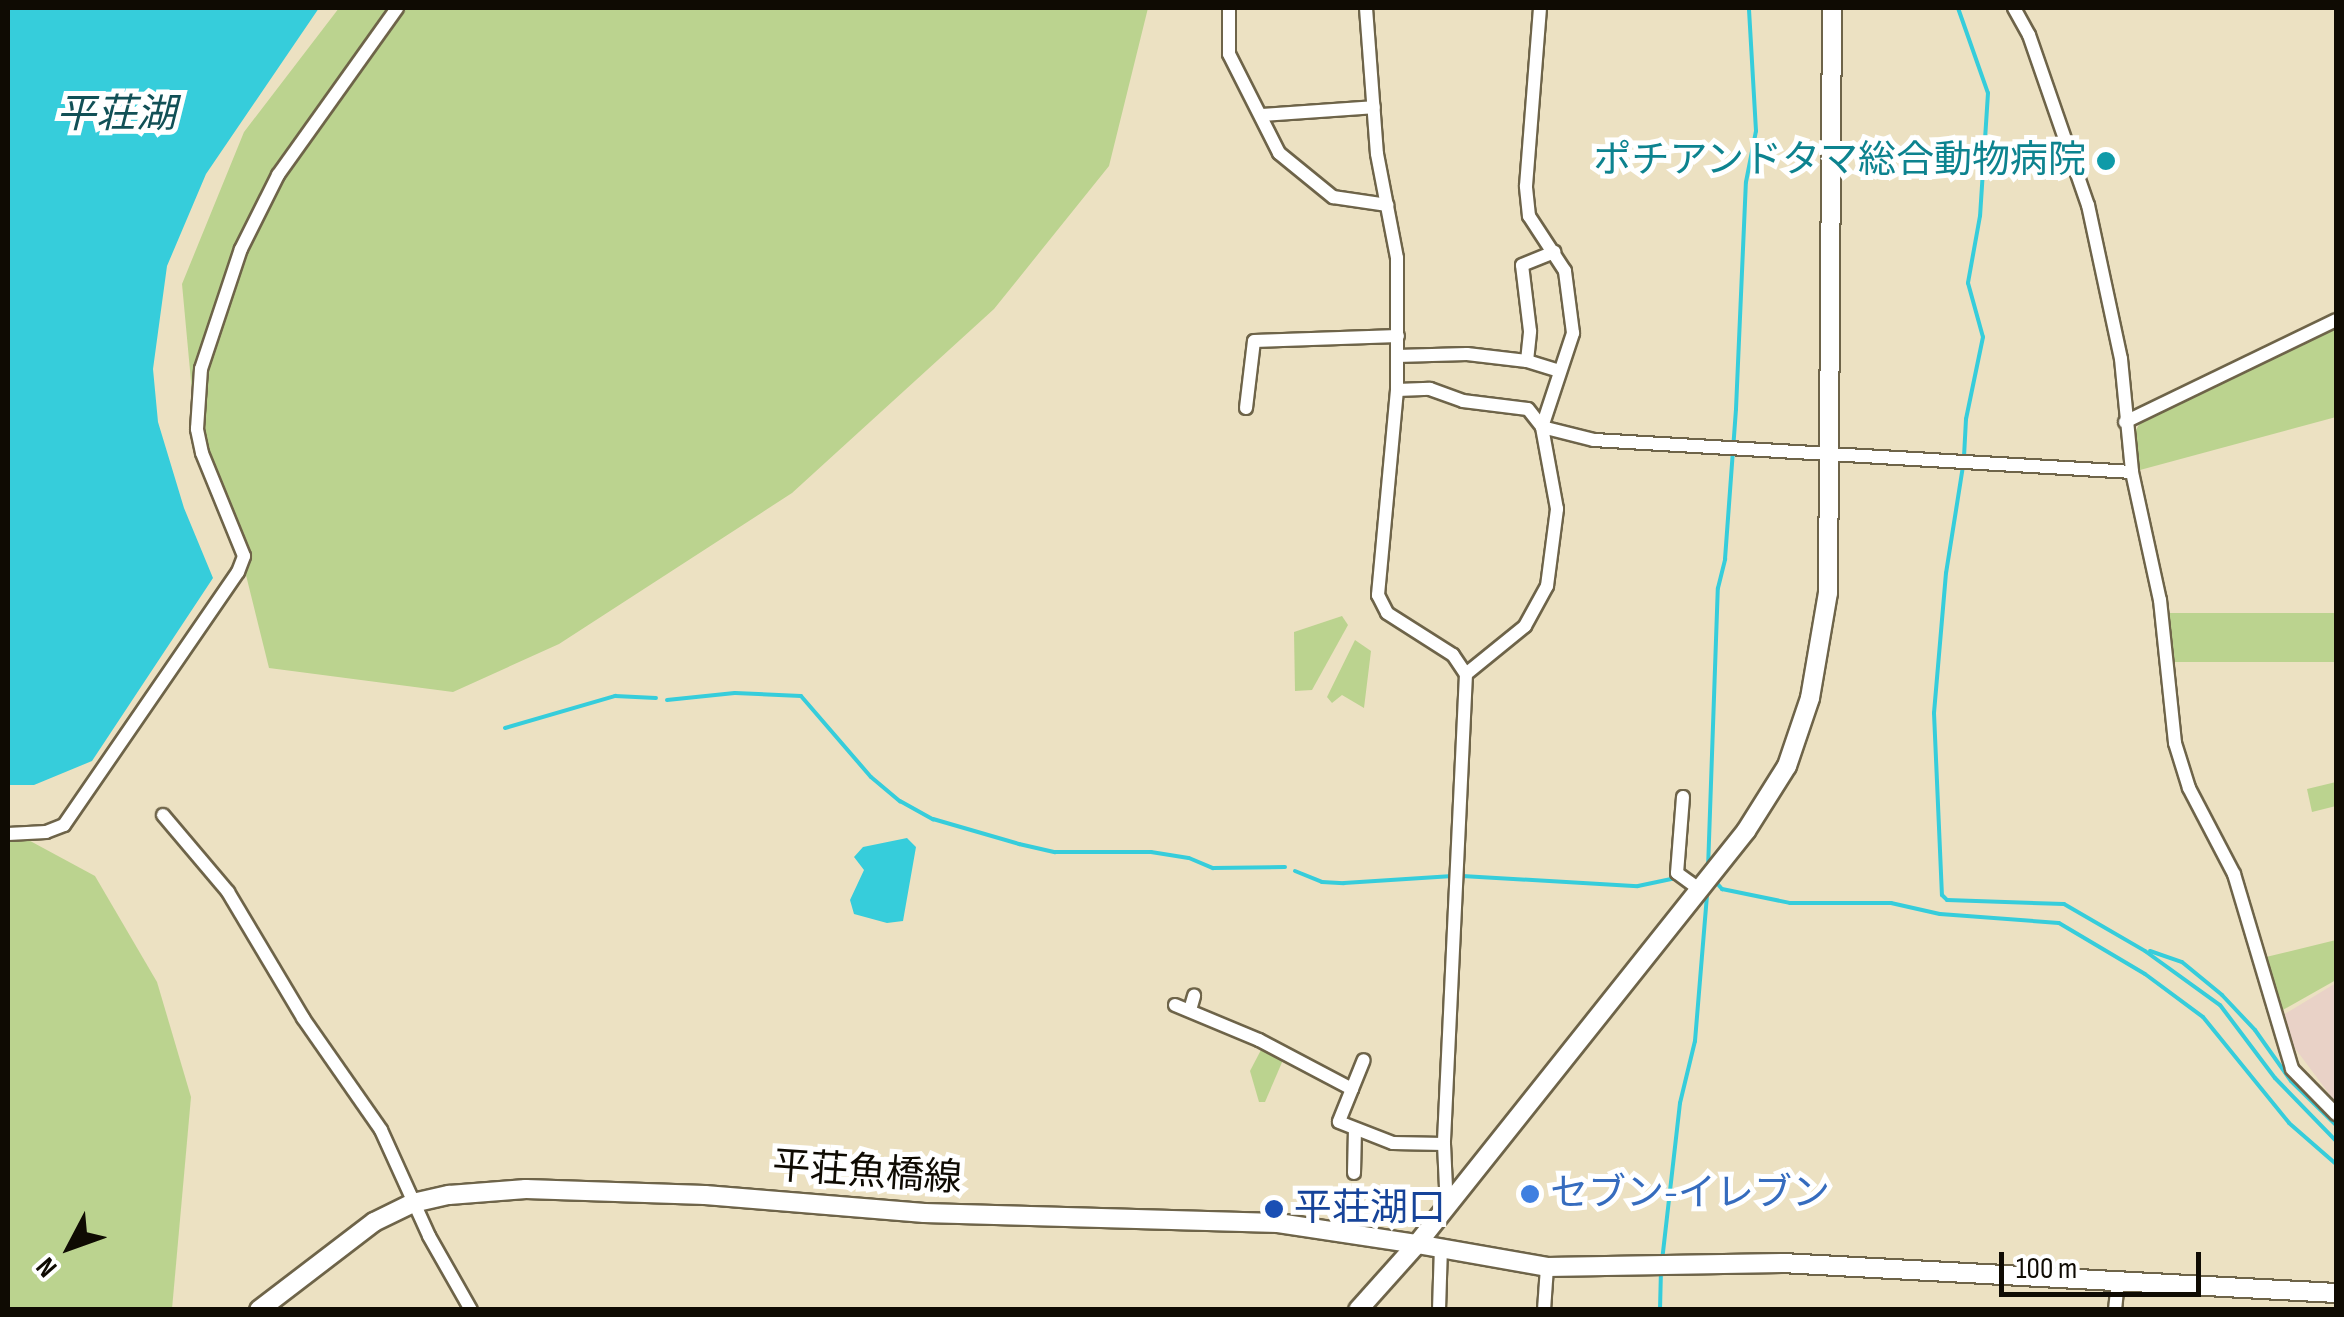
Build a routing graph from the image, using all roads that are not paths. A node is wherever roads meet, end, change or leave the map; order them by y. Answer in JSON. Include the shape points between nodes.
{"nodes":[{"id":1,"x":397,"y":8,"type":"edge"},
{"id":2,"x":1229,"y":8,"type":"edge"},
{"id":3,"x":1366,"y":8,"type":"edge"},
{"id":4,"x":1540,"y":8,"type":"edge"},
{"id":5,"x":1832,"y":8,"type":"edge"},
{"id":6,"x":2014,"y":8,"type":"edge"},
{"id":7,"x":1374,"y":107,"type":"junction"},
{"id":8,"x":1262,"y":114,"type":"junction"},
{"id":9,"x":1386,"y":205,"type":"junction"},
{"id":10,"x":1554,"y":252,"type":"junction"},
{"id":11,"x":2336,"y":320,"type":"edge"},
{"id":12,"x":1398,"y":336,"type":"junction"},
{"id":13,"x":1397,"y":356,"type":"junction"},
{"id":14,"x":1527,"y":361,"type":"junction"},
{"id":15,"x":1559,"y":371,"type":"junction"},
{"id":16,"x":1397,"y":390,"type":"junction"},
{"id":17,"x":1246,"y":408,"type":"dead end"},
{"id":18,"x":2125,"y":422,"type":"junction"},
{"id":19,"x":1542,"y":427,"type":"junction"},
{"id":20,"x":1828,"y":454,"type":"junction"},
{"id":21,"x":2132,"y":472,"type":"junction"},
{"id":22,"x":1466,"y":674,"type":"junction"},
{"id":23,"x":1683,"y":797,"type":"dead end"},
{"id":24,"x":164,"y":816,"type":"dead end"},
{"id":25,"x":8,"y":834,"type":"edge"},
{"id":26,"x":1699,"y":880,"type":"junction"},
{"id":27,"x":1194,"y":996,"type":"dead end"},
{"id":28,"x":1175,"y":1005,"type":"dead end"},
{"id":29,"x":1190,"y":1010,"type":"junction"},
{"id":30,"x":1364,"y":1060,"type":"dead end"},
{"id":31,"x":1352,"y":1089,"type":"junction"},
{"id":32,"x":2336,"y":1114,"type":"edge"},
{"id":33,"x":1355,"y":1129,"type":"junction"},
{"id":34,"x":1444,"y":1144,"type":"junction"},
{"id":35,"x":1354,"y":1173,"type":"dead end"},
{"id":36,"x":413,"y":1203,"type":"junction"},
{"id":37,"x":1448,"y":1210,"type":"junction"},
{"id":38,"x":1416,"y":1244,"type":"junction"},
{"id":39,"x":1441,"y":1248,"type":"junction"},
{"id":40,"x":1547,"y":1267,"type":"junction"},
{"id":41,"x":2118,"y":1281,"type":"junction"},
{"id":42,"x":2336,"y":1293,"type":"edge"},
{"id":43,"x":258,"y":1310,"type":"edge"},
{"id":44,"x":471,"y":1310,"type":"edge"},
{"id":45,"x":1358,"y":1310,"type":"edge"},
{"id":46,"x":1438,"y":1310,"type":"edge"},
{"id":47,"x":1544,"y":1310,"type":"edge"},
{"id":48,"x":2115,"y":1310,"type":"edge"}],
"edges":[{"from":1,"to":25,"type":"street","via":[[278,175],[242,249],[201,368],[197,429],[244,556],[238,572],[64,825]]},
{"from":2,"to":8,"type":"street","via":[[1229,54]]},
{"from":3,"to":7,"type":"street"},
{"from":4,"to":10,"type":"street","via":[[1526,186],[1529,216]]},
{"from":5,"to":20,"type":"street"},
{"from":6,"to":18,"type":"street","via":[[2088,205],[2121,359]]},
{"from":7,"to":8,"type":"street"},
{"from":7,"to":9,"type":"street"},
{"from":8,"to":9,"type":"street","via":[[1279,153],[1332,196]]},
{"from":9,"to":12,"type":"street","via":[[1397,258]]},
{"from":10,"to":14,"type":"street","via":[[1522,266]]},
{"from":10,"to":15,"type":"street","via":[[1570,287],[1573,333]]},
{"from":11,"to":18,"type":"street"},
{"from":12,"to":13,"type":"street"},
{"from":12,"to":17,"type":"street","via":[[1254,342]]},
{"from":13,"to":14,"type":"street"},
{"from":13,"to":16,"type":"street"},
{"from":14,"to":15,"type":"street"},
{"from":15,"to":19,"type":"street"},
{"from":16,"to":19,"type":"street","via":[[1430,389],[1462,401],[1528,409]]},
{"from":16,"to":22,"type":"street","via":[[1378,595],[1388,612],[1453,655]]},
{"from":18,"to":21,"type":"street"},
{"from":19,"to":20,"type":"street","via":[[1594,440]]},
{"from":19,"to":22,"type":"street","via":[[1557,509],[1547,586],[1525,626]]},
{"from":20,"to":21,"type":"street"},
{"from":20,"to":26,"type":"street","via":[[1828,593],[1810,698],[1787,766],[1746,831]]},
{"from":21,"to":32,"type":"street","via":[[2160,600],[2174,743],[2189,788],[2234,874],[2292,1068]]},
{"from":22,"to":34,"type":"street"},
{"from":23,"to":26,"type":"street","via":[[1677,873]]},
{"from":24,"to":36,"type":"street","via":[[228,892],[303,1018],[381,1130]]},
{"from":26,"to":37,"type":"street"},
{"from":27,"to":29,"type":"street"},
{"from":28,"to":29,"type":"street"},
{"from":29,"to":31,"type":"street"},
{"from":30,"to":31,"type":"street"},
{"from":31,"to":33,"type":"street","via":[[1340,1122]]},
{"from":33,"to":34,"type":"street","via":[[1394,1143]]},
{"from":33,"to":35,"type":"street"},
{"from":34,"to":37,"type":"street"},
{"from":36,"to":38,"type":"street","name":"平荘魚橋線","via":[[526,1190],[706,1195],[924,1213],[1278,1223]]},
{"from":36,"to":43,"type":"street","name":"平荘魚橋線","via":[[374,1222]]},
{"from":36,"to":44,"type":"street"},
{"from":37,"to":38,"type":"street"},
{"from":38,"to":39,"type":"street","name":"平荘魚橋線"},
{"from":38,"to":45,"type":"street"},
{"from":39,"to":40,"type":"street","name":"平荘魚橋線"},
{"from":39,"to":46,"type":"street"},
{"from":40,"to":41,"type":"street","name":"平荘魚橋線","via":[[1782,1264]]},
{"from":40,"to":47,"type":"street"},
{"from":41,"to":42,"type":"street","name":"平荘魚橋線"},
{"from":41,"to":48,"type":"street"}]}
